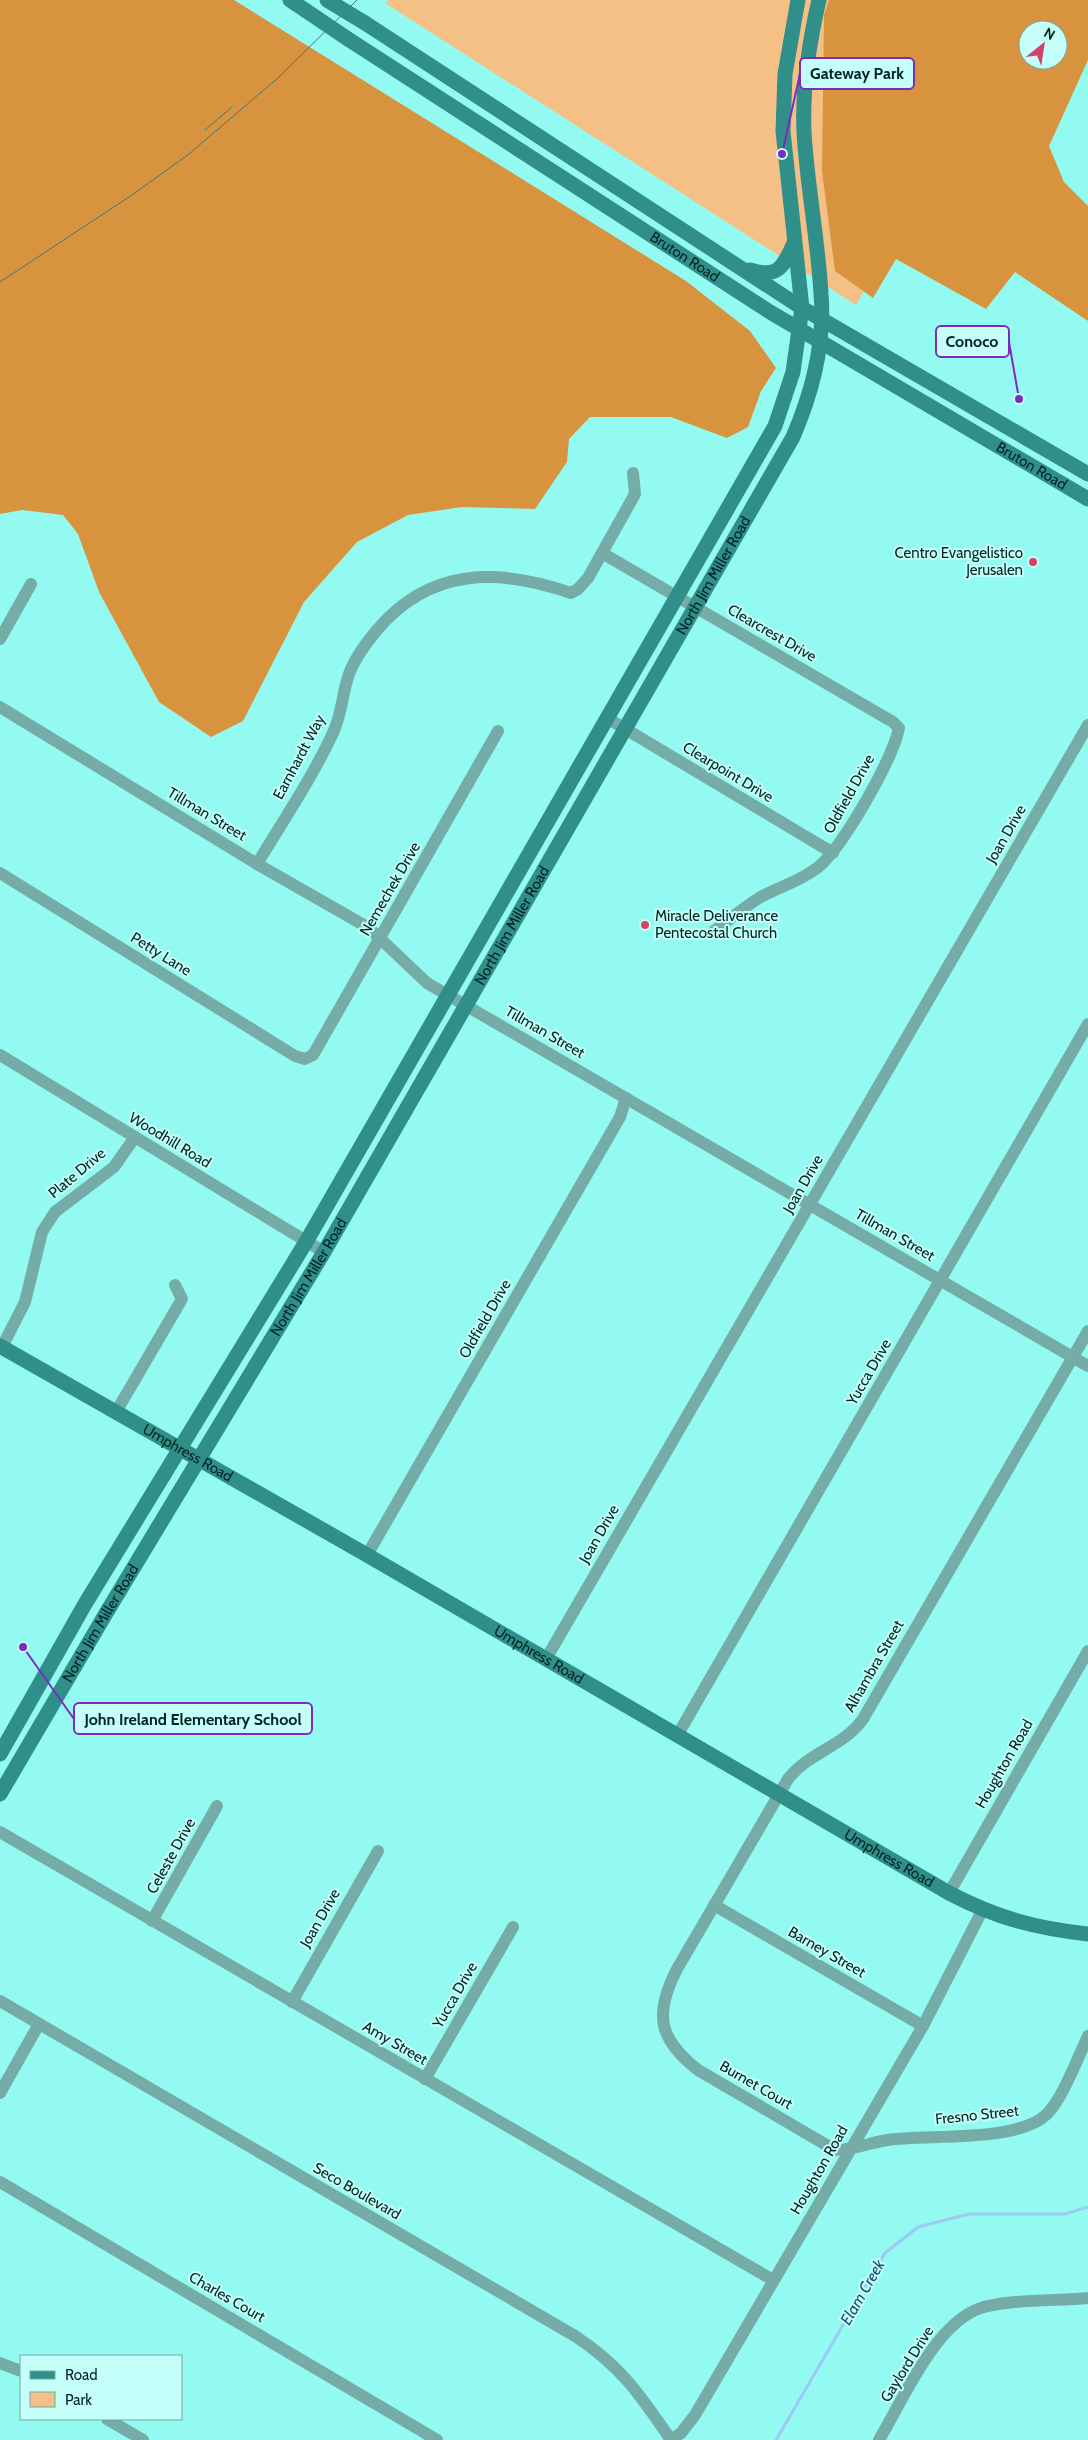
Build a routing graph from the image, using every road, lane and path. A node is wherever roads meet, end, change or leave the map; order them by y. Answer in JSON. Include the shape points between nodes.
{"nodes":[{"id":1,"x":290,"y":0,"type":"edge"},
{"id":2,"x":328,"y":0,"type":"edge"},
{"id":3,"x":798,"y":0,"type":"edge"},
{"id":4,"x":819,"y":0,"type":"edge"},
{"id":5,"x":794,"y":243,"type":"junction"},
{"id":6,"x":736,"y":265,"type":"junction"},
{"id":7,"x":802,"y":308,"type":"junction"},
{"id":8,"x":820,"y":318,"type":"junction"},
{"id":9,"x":801,"y":330,"type":"junction"},
{"id":10,"x":819,"y":342,"type":"junction"},
{"id":11,"x":1050,"y":452,"type":"junction"},
{"id":12,"x":752,"y":468,"type":"junction"},
{"id":13,"x":1039,"y":471,"type":"junction"},
{"id":14,"x":633,"y":473,"type":"dead end"},
{"id":15,"x":1088,"y":474,"type":"edge"},
{"id":16,"x":770,"y":478,"type":"junction"},
{"id":17,"x":1088,"y":499,"type":"edge"},
{"id":18,"x":602,"y":553,"type":"junction"},
{"id":19,"x":31,"y":584,"type":"dead end"},
{"id":20,"x":677,"y":596,"type":"junction"},
{"id":21,"x":696,"y":606,"type":"junction"},
{"id":22,"x":0,"y":639,"type":"edge"},
{"id":23,"x":0,"y":707,"type":"edge"},
{"id":24,"x":607,"y":718,"type":"junction"},
{"id":25,"x":1088,"y":725,"type":"edge"},
{"id":26,"x":899,"y":728,"type":"joint"},
{"id":27,"x":625,"y":729,"type":"junction"},
{"id":28,"x":498,"y":731,"type":"dead end"},
{"id":29,"x":833,"y":853,"type":"junction"},
{"id":30,"x":257,"y":864,"type":"junction"},
{"id":31,"x":0,"y":873,"type":"edge"},
{"id":32,"x":713,"y":932,"type":"dead end"},
{"id":33,"x":380,"y":938,"type":"junction"},
{"id":34,"x":448,"y":994,"type":"junction"},
{"id":35,"x":466,"y":1004,"type":"junction"},
{"id":36,"x":1088,"y":1024,"type":"edge"},
{"id":37,"x":0,"y":1055,"type":"edge"},
{"id":38,"x":307,"y":1059,"type":"joint"},
{"id":39,"x":626,"y":1098,"type":"junction"},
{"id":40,"x":135,"y":1137,"type":"junction"},
{"id":41,"x":810,"y":1204,"type":"junction"},
{"id":42,"x":306,"y":1242,"type":"junction"},
{"id":43,"x":324,"y":1252,"type":"junction"},
{"id":44,"x":940,"y":1280,"type":"junction"},
{"id":45,"x":175,"y":1285,"type":"dead end"},
{"id":46,"x":1088,"y":1331,"type":"edge"},
{"id":47,"x":1,"y":1346,"type":"edge"},
{"id":48,"x":1073,"y":1357,"type":"junction"},
{"id":49,"x":1088,"y":1366,"type":"edge"},
{"id":50,"x":116,"y":1412,"type":"junction"},
{"id":51,"x":181,"y":1450,"type":"junction"},
{"id":52,"x":198,"y":1460,"type":"junction"},
{"id":53,"x":367,"y":1555,"type":"junction"},
{"id":54,"x":86,"y":1604,"type":"junction"},
{"id":55,"x":105,"y":1615,"type":"junction"},
{"id":56,"x":1088,"y":1652,"type":"edge"},
{"id":57,"x":546,"y":1659,"type":"junction"},
{"id":58,"x":677,"y":1736,"type":"junction"},
{"id":59,"x":0,"y":1754,"type":"edge"},
{"id":60,"x":0,"y":1794,"type":"edge"},
{"id":61,"x":779,"y":1795,"type":"junction"},
{"id":62,"x":217,"y":1806,"type":"dead end"},
{"id":63,"x":0,"y":1832,"type":"edge"},
{"id":64,"x":378,"y":1851,"type":"dead end"},
{"id":65,"x":949,"y":1893,"type":"junction"},
{"id":66,"x":714,"y":1905,"type":"junction"},
{"id":67,"x":983,"y":1909,"type":"junction"},
{"id":68,"x":152,"y":1921,"type":"junction"},
{"id":69,"x":513,"y":1927,"type":"dead end"},
{"id":70,"x":1088,"y":1934,"type":"edge"},
{"id":71,"x":0,"y":2001,"type":"edge"},
{"id":72,"x":292,"y":2002,"type":"junction"},
{"id":73,"x":39,"y":2024,"type":"junction"},
{"id":74,"x":664,"y":2025,"type":"joint"},
{"id":75,"x":923,"y":2026,"type":"junction"},
{"id":76,"x":1088,"y":2036,"type":"edge"},
{"id":77,"x":425,"y":2079,"type":"junction"},
{"id":78,"x":0,"y":2093,"type":"edge"},
{"id":79,"x":849,"y":2150,"type":"junction"},
{"id":80,"x":0,"y":2182,"type":"edge"},
{"id":81,"x":774,"y":2280,"type":"junction"},
{"id":82,"x":1088,"y":2298,"type":"edge"},
{"id":83,"x":0,"y":2364,"type":"edge"},
{"id":84,"x":20,"y":2371,"type":"edge"},
{"id":85,"x":109,"y":2420,"type":"edge"},
{"id":86,"x":143,"y":2440,"type":"edge"},
{"id":87,"x":437,"y":2440,"type":"edge"},
{"id":88,"x":671,"y":2440,"type":"edge"},
{"id":89,"x":879,"y":2440,"type":"edge"}],
"edges":[{"from":1,"to":9,"type":"main road","name":"Bruton Road","bridge":true,"via":[[720,281]]},
{"from":2,"to":6,"type":"main road","name":"Bruton Road","bridge":true},
{"from":3,"to":5,"type":"main road","name":"North Jim Miller Road","via":[[784,74],[783,131]]},
{"from":4,"to":8,"type":"main road","name":"North Jim Miller Road","via":[[806,73],[804,129],[822,294]]},
{"from":5,"to":6,"type":"main road","via":[[784,265],[768,274]]},
{"from":5,"to":7,"type":"main road","name":"North Jim Miller Road"},
{"from":6,"to":7,"type":"main road","name":"Bruton Road"},
{"from":7,"to":8,"type":"main road","name":"Bruton Road"},
{"from":7,"to":9,"type":"main road","name":"North Jim Miller Road"},
{"from":8,"to":10,"type":"main road","name":"North Jim Miller Road"},
{"from":8,"to":11,"type":"main road","name":"Bruton Road"},
{"from":9,"to":10,"type":"main road","name":"Bruton Road"},
{"from":9,"to":12,"type":"main road","name":"North Jim Miller Road","via":[[782,411]]},
{"from":10,"to":13,"type":"main road","name":"Bruton Road"},
{"from":10,"to":16,"type":"main road","name":"North Jim Miller Road","via":[[806,406]]},
{"from":11,"to":13,"type":"main road"},
{"from":11,"to":15,"type":"main road","name":"Bruton Road"},
{"from":12,"to":16,"type":"main road"},
{"from":12,"to":20,"type":"main road","name":"North Jim Miller Road"},
{"from":13,"to":17,"type":"main road","name":"Bruton Road"},
{"from":14,"to":18,"type":"street","name":"Earnhardt Way","via":[[635,494]]},
{"from":16,"to":21,"type":"main road","name":"North Jim Miller Road"},
{"from":18,"to":20,"type":"street","name":"Clearcrest Drive"},
{"from":18,"to":30,"type":"street","name":"Earnhardt Way","via":[[588,578],[571,593],[522,580],[487,577],[448,580],[415,596],[387,619],[364,646],[349,674],[343,707],[324,751]]},
{"from":19,"to":22,"type":"street"},
{"from":20,"to":21,"type":"street","name":"Clearcrest Drive"},
{"from":20,"to":24,"type":"main road","name":"North Jim Miller Road"},
{"from":21,"to":26,"type":"street","name":"Clearcrest Drive"},
{"from":21,"to":27,"type":"main road","name":"North Jim Miller Road"},
{"from":23,"to":30,"type":"street","name":"Tillman Street"},
{"from":24,"to":27,"type":"street","name":"Clearpoint Drive"},
{"from":24,"to":34,"type":"main road","name":"North Jim Miller Road"},
{"from":25,"to":41,"type":"street","name":"Joan Drive"},
{"from":26,"to":29,"type":"street","name":"Oldfield Drive","via":[[888,759]]},
{"from":27,"to":29,"type":"street","name":"Clearpoint Drive"},
{"from":27,"to":35,"type":"main road","name":"North Jim Miller Road"},
{"from":28,"to":33,"type":"street","name":"Nemechek Drive"},
{"from":29,"to":32,"type":"street","name":"Oldfield Drive","via":[[810,873],[760,898]]},
{"from":30,"to":33,"type":"street","name":"Tillman Street","via":[[369,928]]},
{"from":31,"to":38,"type":"street","name":"Petty Lane","via":[[296,1056]]},
{"from":33,"to":34,"type":"street","name":"Tillman Street","via":[[418,976]]},
{"from":33,"to":38,"type":"street","name":"Nemechek Drive","via":[[313,1055]]},
{"from":34,"to":35,"type":"street","name":"Tillman Street"},
{"from":34,"to":42,"type":"main road","name":"North Jim Miller Road"},
{"from":35,"to":39,"type":"street","name":"Tillman Street"},
{"from":35,"to":43,"type":"main road","name":"North Jim Miller Road"},
{"from":36,"to":44,"type":"street","name":"Yucca Drive"},
{"from":37,"to":40,"type":"street","name":"Woodhill Road"},
{"from":39,"to":41,"type":"street","name":"Tillman Street"},
{"from":39,"to":53,"type":"street","name":"Oldfield Drive","via":[[620,1117]]},
{"from":40,"to":42,"type":"street","name":"Woodhill Road"},
{"from":40,"to":47,"type":"street","name":"Plate Drive","via":[[114,1167],[55,1212],[42,1232],[25,1302]]},
{"from":41,"to":44,"type":"street","name":"Tillman Street"},
{"from":41,"to":57,"type":"street","name":"Joan Drive"},
{"from":42,"to":43,"type":"street","name":"Woodhill Road"},
{"from":42,"to":51,"type":"main road","name":"North Jim Miller Road"},
{"from":43,"to":52,"type":"main road","name":"North Jim Miller Road"},
{"from":44,"to":48,"type":"street","name":"Tillman Street"},
{"from":44,"to":58,"type":"street","name":"Yucca Drive"},
{"from":45,"to":50,"type":"street","via":[[182,1299]]},
{"from":46,"to":48,"type":"street","name":"Alhambra Street"},
{"from":47,"to":50,"type":"main road","name":"Umphress Road"},
{"from":48,"to":49,"type":"street","name":"Tillman Street"},
{"from":48,"to":61,"type":"street","name":"Alhambra Street","via":[[863,1719],[839,1743],[796,1768]]},
{"from":50,"to":51,"type":"main road","name":"Umphress Road"},
{"from":51,"to":52,"type":"main road","name":"Umphress Road"},
{"from":51,"to":54,"type":"main road","name":"North Jim Miller Road"},
{"from":52,"to":53,"type":"main road","name":"Umphress Road"},
{"from":52,"to":55,"type":"main road","name":"North Jim Miller Road"},
{"from":53,"to":57,"type":"main road","name":"Umphress Road"},
{"from":54,"to":55,"type":"main road"},
{"from":54,"to":59,"type":"main road","name":"North Jim Miller Road"},
{"from":55,"to":60,"type":"main road","name":"North Jim Miller Road"},
{"from":56,"to":65,"type":"street","name":"Houghton Road"},
{"from":57,"to":58,"type":"main road","name":"Umphress Road"},
{"from":58,"to":61,"type":"main road","name":"Umphress Road"},
{"from":61,"to":65,"type":"main road","name":"Umphress Road"},
{"from":61,"to":66,"type":"street","name":"Alhambra Street"},
{"from":62,"to":68,"type":"street","name":"Celeste Drive"},
{"from":63,"to":68,"type":"street","name":"Amy Street"},
{"from":64,"to":72,"type":"street","name":"Joan Drive"},
{"from":65,"to":67,"type":"main road","name":"Umphress Road"},
{"from":66,"to":74,"type":"street","name":"Alhambra Street","via":[[670,1983],[663,2002]]},
{"from":66,"to":75,"type":"street","name":"Barney Street"},
{"from":67,"to":70,"type":"main road","name":"Umphress Road","via":[[1040,1928]]},
{"from":67,"to":75,"type":"street","name":"Houghton Road"},
{"from":68,"to":72,"type":"street","name":"Amy Street"},
{"from":69,"to":77,"type":"street","name":"Yucca Drive"},
{"from":71,"to":73,"type":"street","name":"Seco Boulevard"},
{"from":72,"to":77,"type":"street","name":"Amy Street"},
{"from":73,"to":78,"type":"street"},
{"from":73,"to":88,"type":"street","name":"Seco Boulevard","via":[[575,2336],[611,2362],[627,2379]]},
{"from":74,"to":79,"type":"street","name":"Burnet Court","via":[[668,2041],[678,2055],[698,2070],[835,2150]]},
{"from":75,"to":79,"type":"street","name":"Houghton Road"},
{"from":76,"to":79,"type":"street","name":"Fresno Street","via":[[1057,2100],[1047,2114],[1032,2125],[1012,2131],[888,2140]]},
{"from":77,"to":81,"type":"street","name":"Amy Street"},
{"from":79,"to":81,"type":"street","name":"Houghton Road"},
{"from":80,"to":87,"type":"street","name":"Charles Court"},
{"from":81,"to":88,"type":"street","name":"Houghton Road","via":[[695,2415]]},
{"from":82,"to":89,"type":"street","name":"Gaylord Drive","via":[[998,2305],[961,2317],[933,2348]]},
{"from":83,"to":84,"type":"street"},
{"from":85,"to":86,"type":"street"}]}
